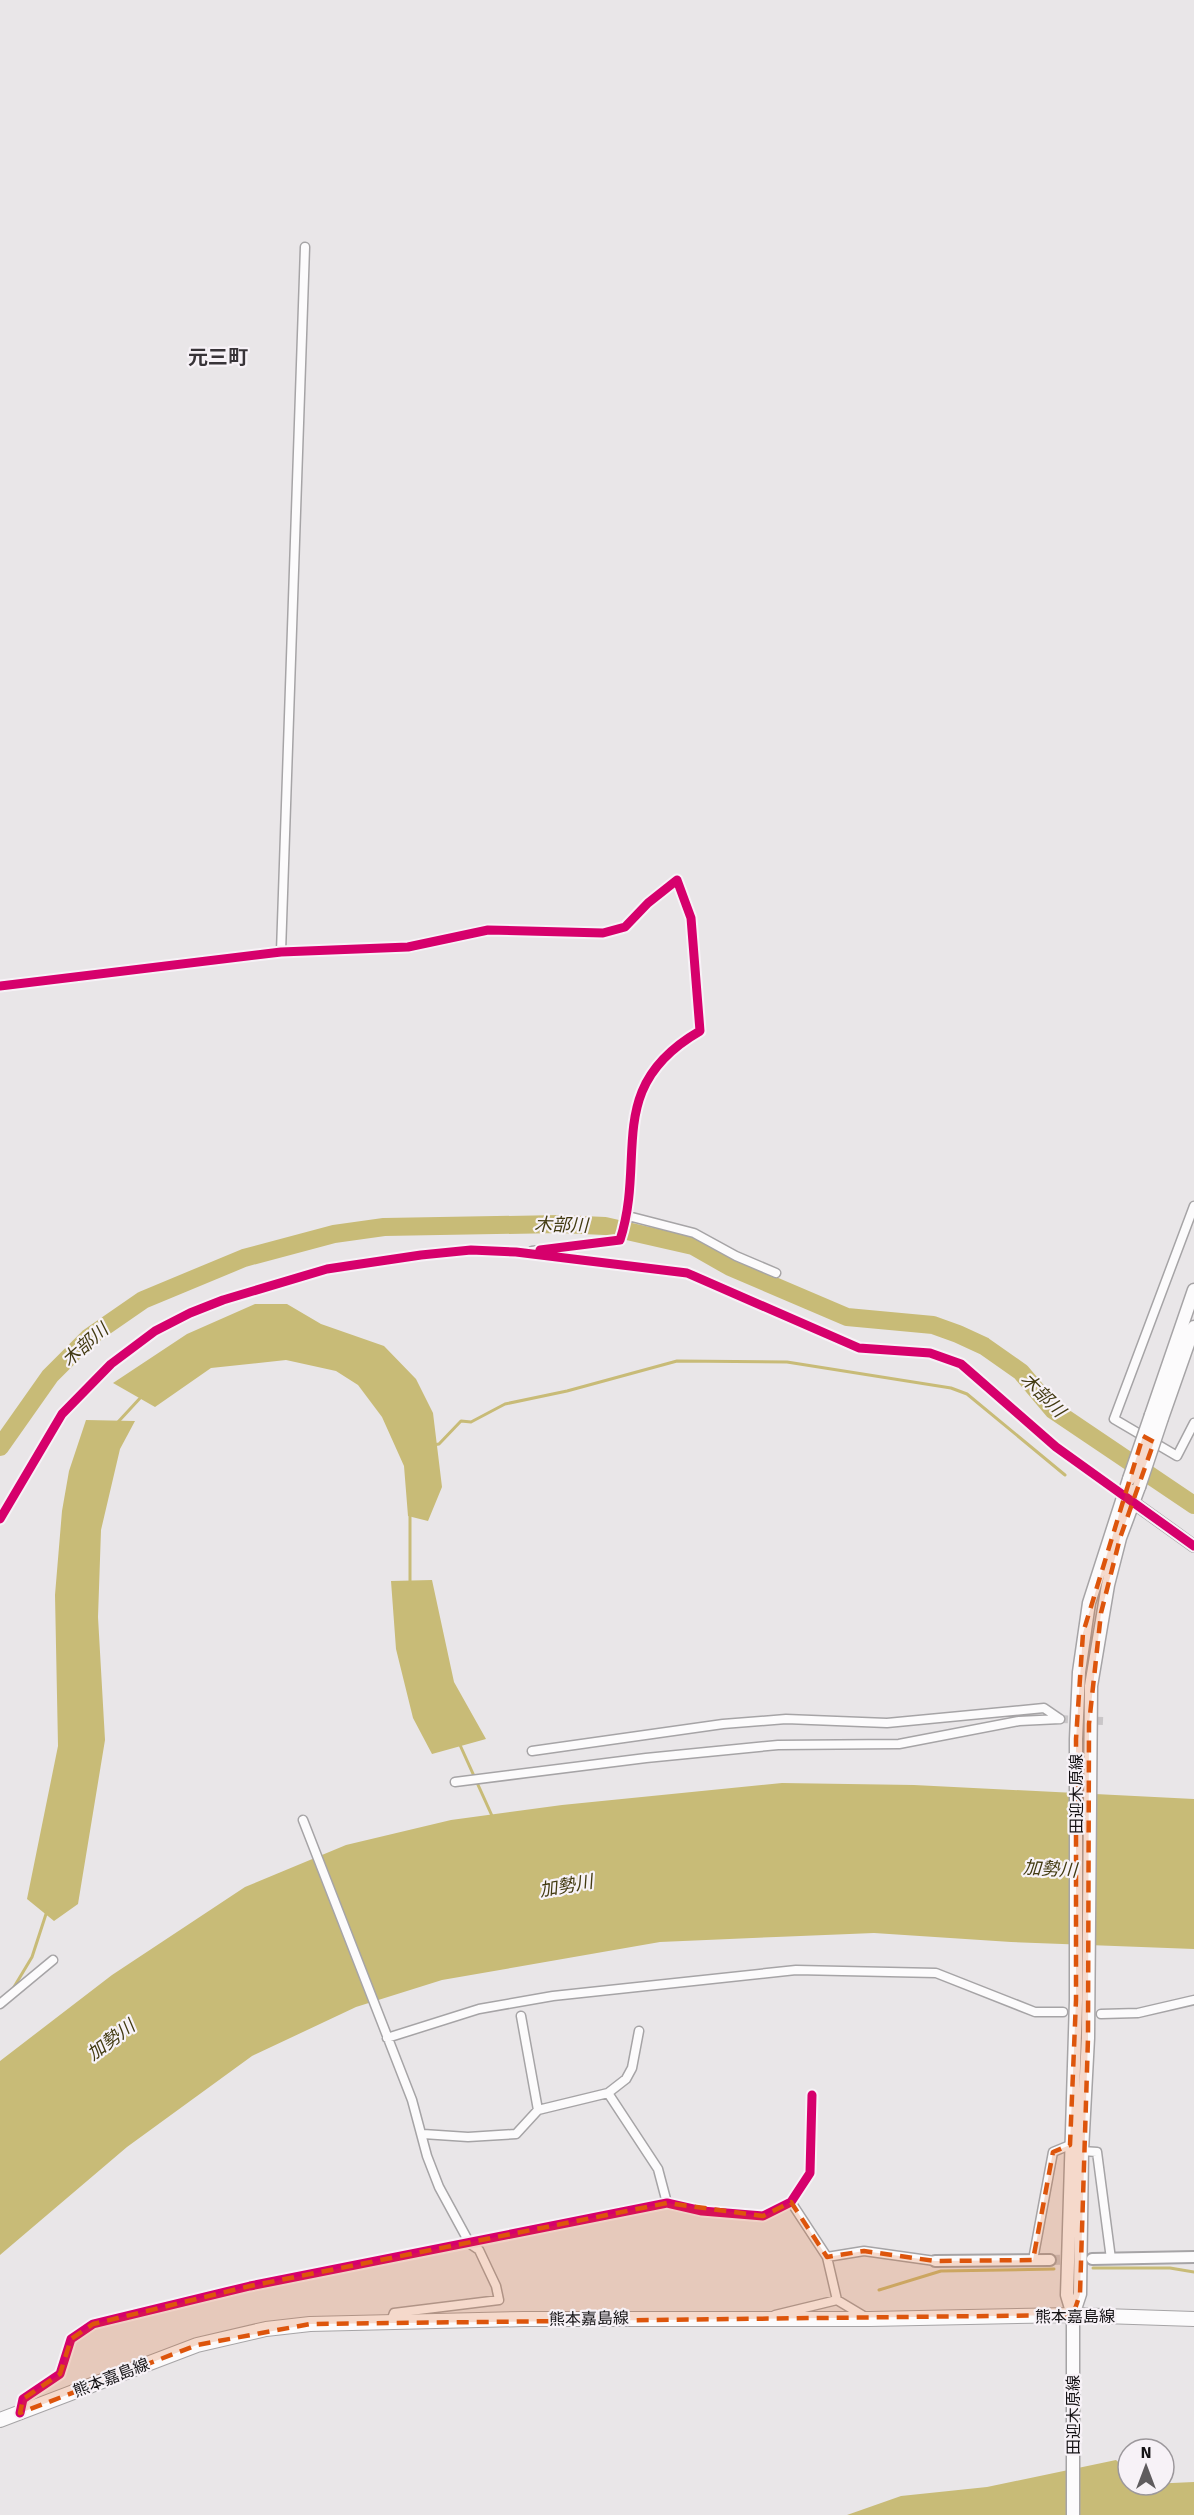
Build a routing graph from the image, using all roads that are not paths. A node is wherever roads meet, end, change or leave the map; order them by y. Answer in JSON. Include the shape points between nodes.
{"nodes":[{"id":1,"x":305,"y":247,"type":"dead end"},
{"id":2,"x":281,"y":952,"type":"junction"},
{"id":3,"x":0,"y":986,"type":"edge"},
{"id":4,"x":1194,"y":1206,"type":"edge"},
{"id":5,"x":627,"y":1219,"type":"junction"},
{"id":6,"x":516,"y":1252,"type":"junction"},
{"id":7,"x":776,"y":1273,"type":"dead end"},
{"id":8,"x":1194,"y":1290,"type":"edge"},
{"id":9,"x":1194,"y":1327,"type":"edge"},
{"id":10,"x":1156,"y":1416,"type":"junction"},
{"id":11,"x":1194,"y":1423,"type":"edge"},
{"id":12,"x":1129,"y":1499,"type":"junction"},
{"id":13,"x":0,"y":1519,"type":"edge"},
{"id":14,"x":1194,"y":1546,"type":"edge"},
{"id":15,"x":532,"y":1751,"type":"dead end"},
{"id":16,"x":454,"y":1782,"type":"dead end"},
{"id":17,"x":303,"y":1820,"type":"dead end"},
{"id":18,"x":53,"y":1960,"type":"dead end"},
{"id":19,"x":1082,"y":1986,"type":"junction"},
{"id":20,"x":1194,"y":2000,"type":"edge"},
{"id":21,"x":0,"y":2004,"type":"edge"},
{"id":22,"x":1063,"y":2013,"type":"dead end"},
{"id":23,"x":1101,"y":2014,"type":"dead end"},
{"id":24,"x":521,"y":2016,"type":"dead end"},
{"id":25,"x":639,"y":2031,"type":"dead end"},
{"id":26,"x":387,"y":2038,"type":"junction"},
{"id":27,"x":608,"y":2093,"type":"junction"},
{"id":28,"x":812,"y":2095,"type":"dead end"},
{"id":29,"x":538,"y":2110,"type":"junction"},
{"id":30,"x":423,"y":2134,"type":"junction"},
{"id":31,"x":1070,"y":2145,"type":"junction"},
{"id":32,"x":1082,"y":2151,"type":"junction"},
{"id":33,"x":790,"y":2202,"type":"junction"},
{"id":34,"x":667,"y":2203,"type":"junction"},
{"id":35,"x":470,"y":2244,"type":"junction"},
{"id":36,"x":827,"y":2257,"type":"junction"},
{"id":37,"x":1194,"y":2257,"type":"edge"},
{"id":38,"x":1092,"y":2259,"type":"tunnel mouth"},
{"id":39,"x":1111,"y":2259,"type":"junction"},
{"id":40,"x":1033,"y":2260,"type":"junction"},
{"id":41,"x":1050,"y":2260,"type":"tunnel mouth"},
{"id":42,"x":935,"y":2261,"type":"joint"},
{"id":43,"x":837,"y":2300,"type":"junction"},
{"id":44,"x":1073,"y":2315,"type":"junction"},
{"id":45,"x":762,"y":2318,"type":"junction"},
{"id":46,"x":870,"y":2319,"type":"junction"},
{"id":47,"x":1194,"y":2319,"type":"edge"},
{"id":48,"x":391,"y":2321,"type":"junction"},
{"id":49,"x":20,"y":2413,"type":"junction"},
{"id":50,"x":0,"y":2420,"type":"edge"},
{"id":51,"x":1073,"y":2515,"type":"edge"}],
"edges":[{"from":1,"to":2,"type":"street"},
{"from":2,"to":3,"type":"street"},
{"from":2,"to":5,"type":"street","via":[[408,947],[488,930],[603,933],[625,927],[678,880],[691,918],[699,1031],[674,1046],[639,1095],[630,1149]]},
{"from":4,"to":11,"type":"street","via":[[1114,1419],[1177,1456]]},
{"from":5,"to":6,"type":"street","via":[[620,1240]]},
{"from":5,"to":7,"type":"street","via":[[694,1233]]},
{"from":6,"to":12,"type":"street","via":[[687,1273],[859,1348],[930,1353],[961,1364],[1056,1447]]},
{"from":6,"to":13,"type":"street","via":[[471,1250],[327,1269],[190,1312],[133,1345],[62,1414]]},
{"from":8,"to":10,"type":"main road","name":"田迎木原線"},
{"from":9,"to":10,"type":"main road","name":"田迎木原線"},
{"from":10,"to":12,"type":"main road","name":"田迎木原線","bridge":true},
{"from":12,"to":14,"type":"street"},
{"from":12,"to":19,"type":"main road","name":"田迎木原線","via":[[1097,1641],[1091,1686],[1082,1782]]},
{"from":15,"to":16,"type":"street","via":[[786,1719],[887,1723],[1044,1708],[1060,1719],[1019,1721],[899,1744],[778,1745]]},
{"from":17,"to":26,"type":"street"},
{"from":18,"to":21,"type":"street"},
{"from":19,"to":31,"type":"main road","name":"田迎木原線"},
{"from":19,"to":32,"type":"main road","name":"田迎木原線"},
{"from":20,"to":23,"type":"street","via":[[1138,2013]]},
{"from":22,"to":26,"type":"street","via":[[1035,2012],[936,1973],[796,1970],[553,1996],[479,2009]]},
{"from":24,"to":29,"type":"street"},
{"from":25,"to":27,"type":"street","via":[[632,2068],[626,2079]]},
{"from":26,"to":30,"type":"street"},
{"from":27,"to":29,"type":"street"},
{"from":27,"to":34,"type":"street","via":[[658,2169]]},
{"from":28,"to":33,"type":"street","via":[[810,2172]]},
{"from":29,"to":30,"type":"street","via":[[516,2134]]},
{"from":30,"to":35,"type":"street","via":[[439,2187]]},
{"from":31,"to":40,"type":"street","via":[[1053,2152]]},
{"from":31,"to":44,"type":"main road","name":"田迎木原線","via":[[1067,2295]]},
{"from":32,"to":39,"type":"street","via":[[1097,2152]]},
{"from":32,"to":44,"type":"main road","name":"田迎木原線","via":[[1080,2294]]},
{"from":33,"to":34,"type":"street","via":[[763,2216],[702,2211]]},
{"from":33,"to":36,"type":"street"},
{"from":34,"to":35,"type":"street"},
{"from":35,"to":48,"type":"street","via":[[479,2250],[499,2300],[394,2313]]},
{"from":35,"to":49,"type":"street","via":[[250,2286],[93,2324],[71,2339],[60,2374],[23,2399]]},
{"from":36,"to":42,"type":"street","via":[[864,2251]]},
{"from":36,"to":43,"type":"street"},
{"from":37,"to":39,"type":"street"},
{"from":38,"to":39,"type":"street"},
{"from":40,"to":41,"type":"street"},
{"from":40,"to":42,"type":"street"},
{"from":43,"to":45,"type":"street"},
{"from":43,"to":46,"type":"street"},
{"from":44,"to":46,"type":"main road","name":"熊本嘉島線"},
{"from":44,"to":47,"type":"main road","name":"熊本嘉島線"},
{"from":44,"to":51,"type":"main road","name":"田迎木原線"},
{"from":45,"to":46,"type":"main road","name":"熊本嘉島線"},
{"from":45,"to":48,"type":"main road","name":"熊本嘉島線"},
{"from":48,"to":49,"type":"main road","name":"熊本嘉島線","via":[[310,2324],[233,2336],[153,2361]]},
{"from":49,"to":50,"type":"main road","name":"熊本嘉島線"}]}
